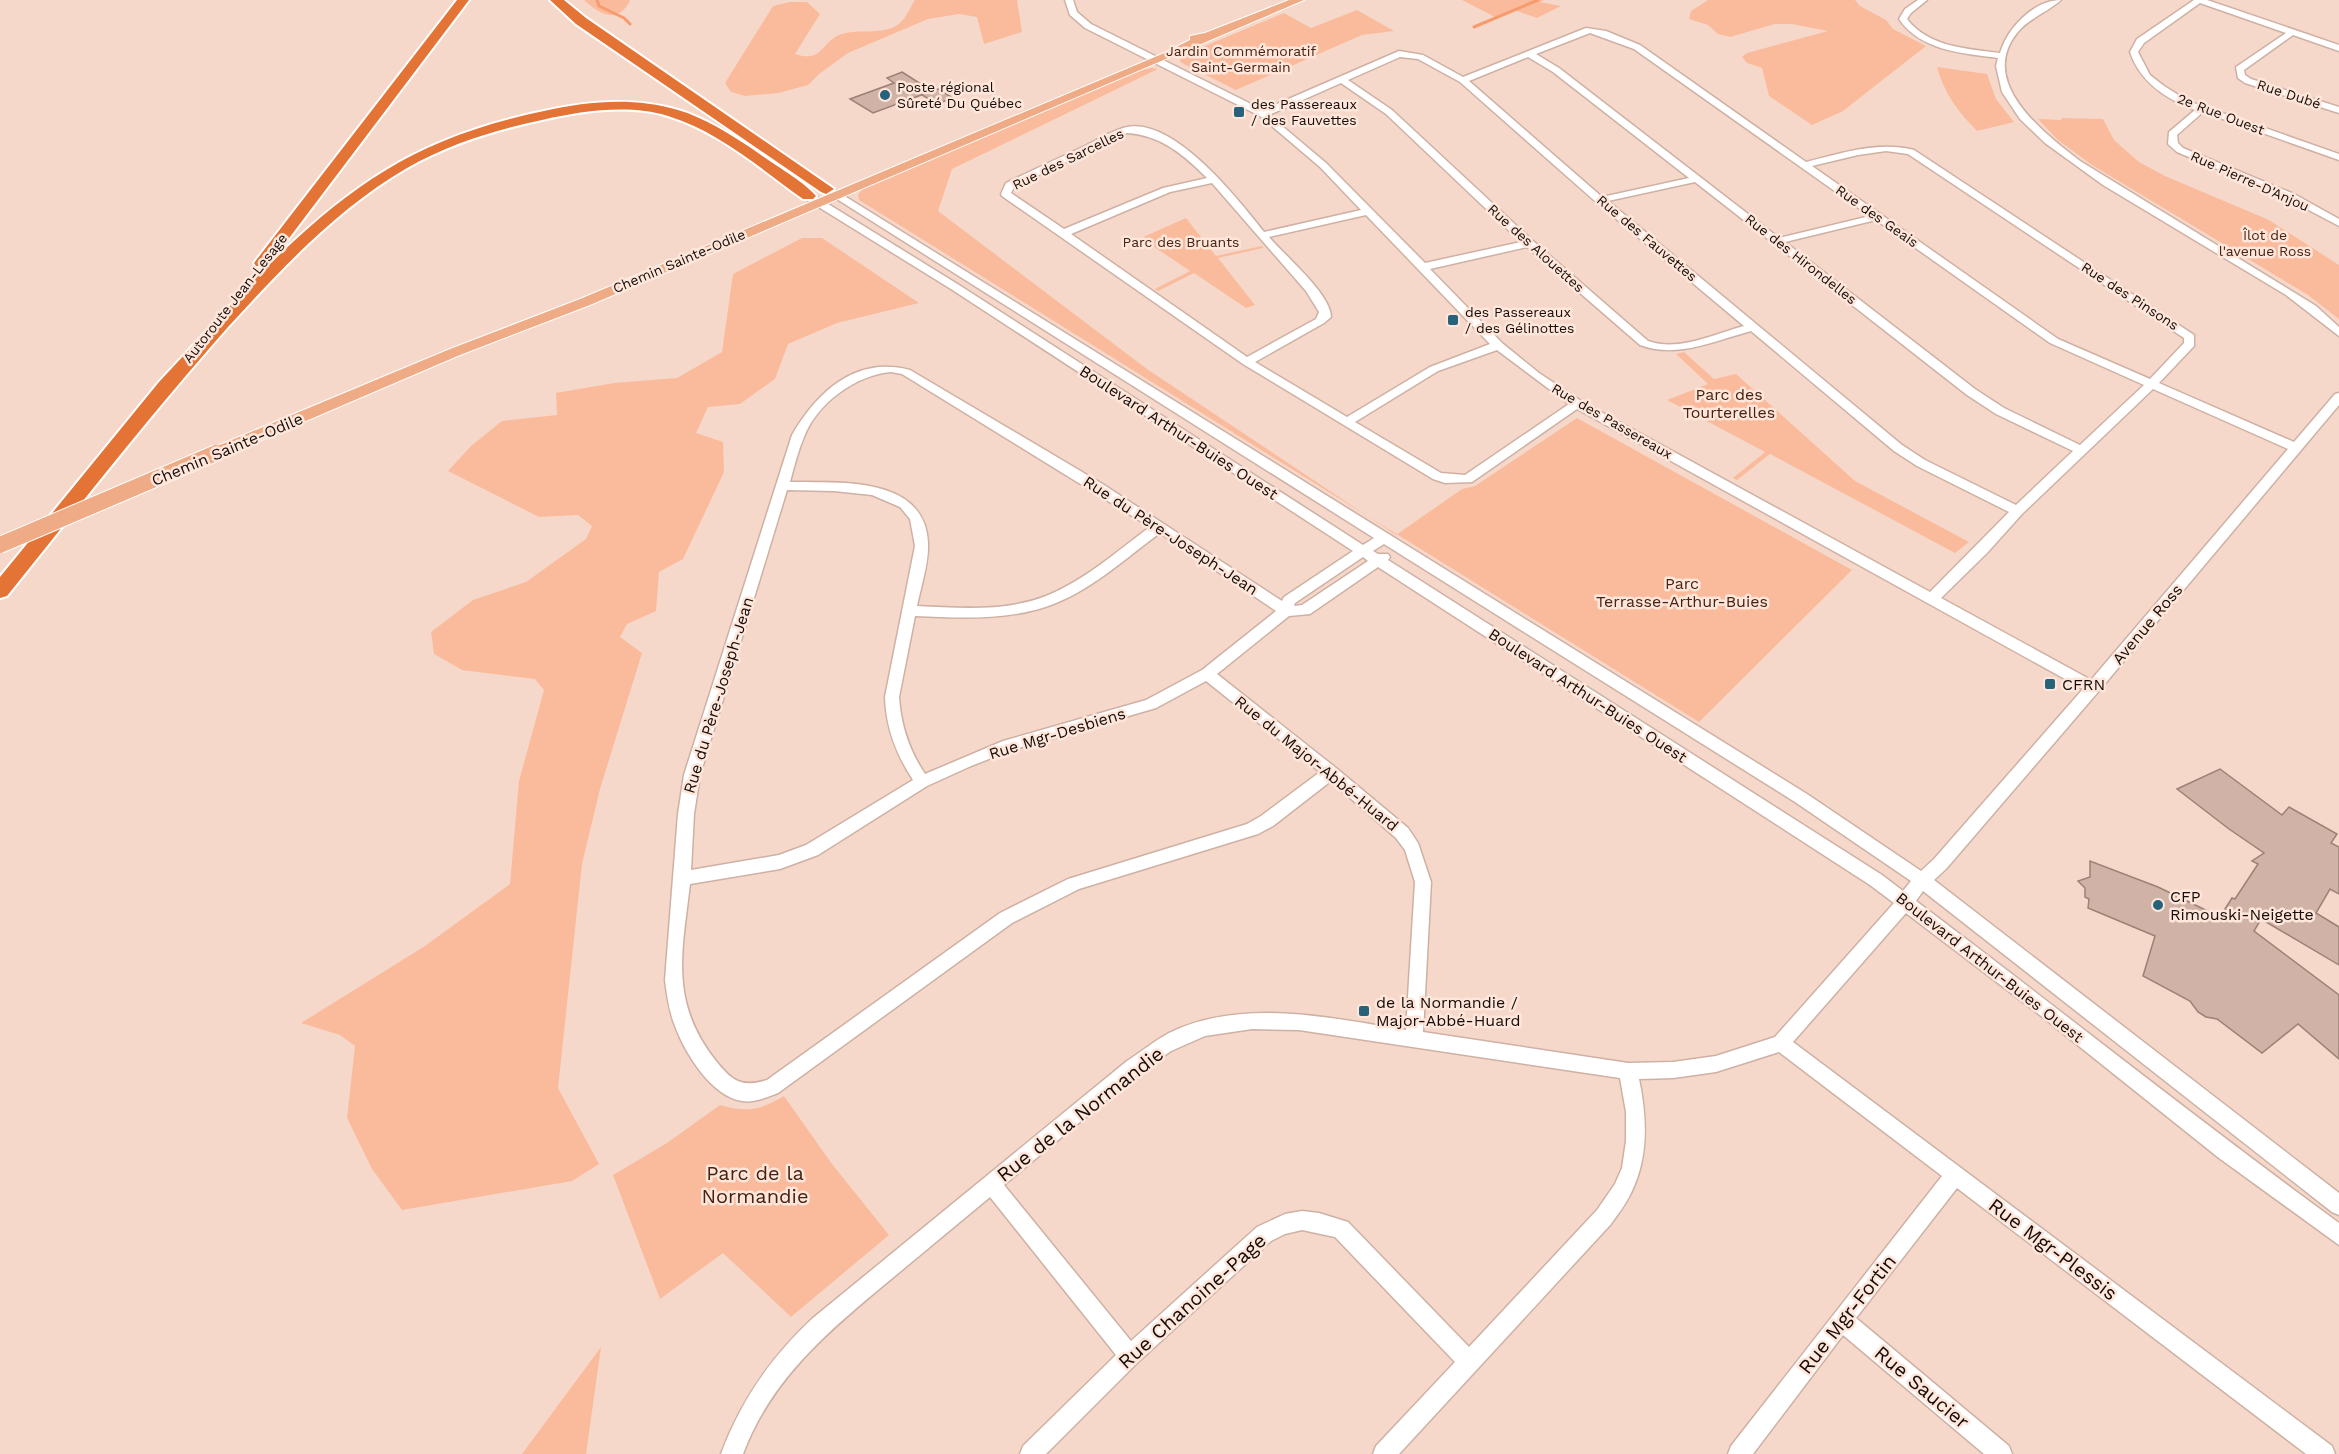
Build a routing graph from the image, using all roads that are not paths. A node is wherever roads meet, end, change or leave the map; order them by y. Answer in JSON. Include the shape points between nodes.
{"nodes":[{"id":1,"x":463,"y":0,"type":"edge"},
{"id":2,"x":556,"y":0,"type":"edge"},
{"id":3,"x":1070,"y":0,"type":"edge"},
{"id":4,"x":1299,"y":0,"type":"edge"},
{"id":5,"x":1923,"y":0,"type":"edge"},
{"id":6,"x":2057,"y":0,"type":"edge"},
{"id":7,"x":2199,"y":0,"type":"edge"},
{"id":8,"x":2292,"y":32,"type":"junction"},
{"id":9,"x":2339,"y":48,"type":"edge"},
{"id":10,"x":1529,"y":54,"type":"junction"},
{"id":11,"x":2002,"y":56,"type":"junction"},
{"id":12,"x":1154,"y":58,"type":"junction"},
{"id":13,"x":1342,"y":80,"type":"junction"},
{"id":14,"x":1463,"y":80,"type":"junction"},
{"id":15,"x":2201,"y":109,"type":"junction"},
{"id":16,"x":2339,"y":110,"type":"edge"},
{"id":17,"x":1263,"y":114,"type":"junction"},
{"id":18,"x":2337,"y":154,"type":"edge"},
{"id":19,"x":1805,"y":165,"type":"junction"},
{"id":20,"x":1215,"y":178,"type":"junction"},
{"id":21,"x":1697,"y":179,"type":"junction"},
{"id":22,"x":822,"y":195,"type":"junction"},
{"id":23,"x":1600,"y":200,"type":"junction"},
{"id":24,"x":1368,"y":212,"type":"junction"},
{"id":25,"x":1877,"y":217,"type":"junction"},
{"id":26,"x":2339,"y":223,"type":"edge"},
{"id":27,"x":1062,"y":234,"type":"junction"},
{"id":28,"x":1263,"y":235,"type":"junction"},
{"id":29,"x":1778,"y":241,"type":"junction"},
{"id":30,"x":1529,"y":243,"type":"junction"},
{"id":31,"x":1423,"y":267,"type":"junction"},
{"id":32,"x":1753,"y":327,"type":"junction"},
{"id":33,"x":2339,"y":333,"type":"edge"},
{"id":34,"x":1498,"y":345,"type":"junction"},
{"id":35,"x":1247,"y":362,"type":"junction"},
{"id":36,"x":2151,"y":385,"type":"junction"},
{"id":37,"x":156,"y":397,"type":"junction"},
{"id":38,"x":2339,"y":397,"type":"edge"},
{"id":39,"x":1577,"y":404,"type":"junction"},
{"id":40,"x":1348,"y":421,"type":"junction"},
{"id":41,"x":2296,"y":448,"type":"junction"},
{"id":42,"x":2081,"y":450,"type":"junction"},
{"id":43,"x":782,"y":486,"type":"junction"},
{"id":44,"x":73,"y":498,"type":"junction"},
{"id":45,"x":2017,"y":511,"type":"junction"},
{"id":46,"x":1159,"y":527,"type":"junction"},
{"id":47,"x":1383,"y":538,"type":"junction"},
{"id":48,"x":0,"y":545,"type":"edge"},
{"id":49,"x":1397,"y":547,"type":"junction"},
{"id":50,"x":1363,"y":551,"type":"junction"},
{"id":51,"x":1378,"y":561,"type":"junction"},
{"id":52,"x":0,"y":579,"type":"edge"},
{"id":53,"x":0,"y":591,"type":"edge"},
{"id":54,"x":1932,"y":599,"type":"junction"},
{"id":55,"x":1286,"y":610,"type":"junction"},
{"id":56,"x":910,"y":611,"type":"junction"},
{"id":57,"x":1207,"y":674,"type":"junction"},
{"id":58,"x":2093,"y":688,"type":"junction"},
{"id":59,"x":1332,"y":772,"type":"junction"},
{"id":60,"x":922,"y":782,"type":"junction"},
{"id":61,"x":682,"y":878,"type":"junction"},
{"id":62,"x":1922,"y":880,"type":"junction"},
{"id":63,"x":1904,"y":901,"type":"junction"},
{"id":64,"x":1414,"y":1039,"type":"junction"},
{"id":65,"x":1781,"y":1043,"type":"junction"},
{"id":66,"x":1628,"y":1071,"type":"junction"},
{"id":67,"x":1956,"y":1175,"type":"junction"},
{"id":68,"x":991,"y":1184,"type":"junction"},
{"id":69,"x":2339,"y":1204,"type":"edge"},
{"id":70,"x":2339,"y":1235,"type":"edge"},
{"id":71,"x":1842,"y":1320,"type":"junction"},
{"id":72,"x":1130,"y":1356,"type":"junction"},
{"id":73,"x":1470,"y":1364,"type":"junction"},
{"id":74,"x":732,"y":1454,"type":"edge"},
{"id":75,"x":1030,"y":1454,"type":"edge"},
{"id":76,"x":1384,"y":1454,"type":"edge"},
{"id":77,"x":1739,"y":1454,"type":"edge"},
{"id":78,"x":2001,"y":1454,"type":"edge"},
{"id":79,"x":2324,"y":1454,"type":"edge"}],
"edges":[{"from":1,"to":37,"type":"highway","name":"Autoroute Jean-Lesage","via":[[330,177]]},
{"from":2,"to":22,"type":"highway"},
{"from":3,"to":12,"type":"street","name":"Rue des Passereaux","via":[[1078,20]]},
{"from":4,"to":12,"type":"main road","name":"Chemin Sainte-Odile","via":[[1191,39]]},
{"from":5,"to":11,"type":"street","via":[[1903,19],[1908,28],[1952,48]]},
{"from":6,"to":11,"type":"street","via":[[2017,27],[2006,41]]},
{"from":7,"to":8,"type":"street"},
{"from":7,"to":15,"type":"street","name":"2e Rue Ouest","via":[[2140,41],[2134,52],[2142,73],[2153,83]]},
{"from":8,"to":9,"type":"street"},
{"from":8,"to":16,"type":"street","name":"Rue Dubé","via":[[2239,69],[2241,76]]},
{"from":10,"to":14,"type":"street","name":"Rue des Geais"},
{"from":10,"to":19,"type":"street","name":"Rue des Geais","via":[[1581,32],[1603,33],[1650,55]]},
{"from":10,"to":21,"type":"street","name":"Rue des Hirondelles","via":[[1556,70]]},
{"from":11,"to":33,"type":"street","via":[[2002,79],[2015,105],[2037,132],[2066,157],[2290,293]]},
{"from":12,"to":17,"type":"street","name":"Rue des Passereaux"},
{"from":12,"to":22,"type":"main road","name":"Chemin Sainte-Odile","via":[[957,132]]},
{"from":13,"to":14,"type":"street","name":"Rue des Fauvettes","via":[[1399,54],[1432,61]]},
{"from":13,"to":17,"type":"street","name":"Rue des Fauvettes"},
{"from":13,"to":30,"type":"street","name":"Rue des Alouettes","via":[[1389,112]]},
{"from":14,"to":23,"type":"street","name":"Rue des Fauvettes"},
{"from":15,"to":18,"type":"street","name":"2e Rue Ouest"},
{"from":15,"to":26,"type":"street","name":"Rue Pierre-D'Anjou","via":[[2172,134],[2180,150],[2290,196]]},
{"from":17,"to":24,"type":"street","name":"Rue des Passereaux","via":[[1323,165]]},
{"from":19,"to":25,"type":"street","name":"Rue des Geais"},
{"from":19,"to":36,"type":"street","name":"Rue des Pinsons","via":[[1883,147],[1911,152],[2184,331],[2190,344]]},
{"from":20,"to":27,"type":"street","via":[[1167,190]]},
{"from":20,"to":27,"type":"street","name":"Rue des Sarcelles","via":[[1157,134],[1126,130],[1007,189],[1006,194]]},
{"from":20,"to":28,"type":"street","name":"Rue des Sarcelles"},
{"from":21,"to":23,"type":"street"},
{"from":21,"to":29,"type":"street","name":"Rue des Hirondelles"},
{"from":22,"to":37,"type":"highway","via":[[701,123],[674,113],[618,105],[514,121],[423,154],[396,169],[315,229]]},
{"from":22,"to":47,"type":"street","name":"Boulevard Arthur-Buies Ouest"},
{"from":22,"to":48,"type":"main road","name":"Chemin Sainte-Odile","bridge":true,"via":[[585,302],[455,352]]},
{"from":22,"to":50,"type":"street","name":"Boulevard Arthur-Buies Ouest","via":[[955,287]]},
{"from":23,"to":32,"type":"street","name":"Rue des Fauvettes"},
{"from":24,"to":28,"type":"street"},
{"from":24,"to":31,"type":"street","name":"Rue des Passereaux"},
{"from":25,"to":29,"type":"street"},
{"from":25,"to":36,"type":"street","name":"Rue des Geais","via":[[2054,341]]},
{"from":27,"to":35,"type":"street","name":"Rue des Sarcelles"},
{"from":28,"to":35,"type":"street","name":"Rue des Sarcelles","via":[[1323,306],[1325,317]]},
{"from":29,"to":42,"type":"street","name":"Rue des Hirondelles","via":[[1971,392],[2000,411]]},
{"from":30,"to":31,"type":"street"},
{"from":30,"to":32,"type":"street","name":"Rue des Alouettes","via":[[1651,347],[1672,348]]},
{"from":31,"to":34,"type":"street","name":"Rue des Passereaux"},
{"from":32,"to":45,"type":"street","name":"Rue des Fauvettes","via":[[1898,448]]},
{"from":34,"to":39,"type":"street","name":"Rue des Passereaux"},
{"from":34,"to":40,"type":"street","via":[[1434,369]]},
{"from":35,"to":40,"type":"street","name":"Rue des Sarcelles"},
{"from":36,"to":41,"type":"street","name":"Rue des Geais"},
{"from":36,"to":42,"type":"street","name":"Rue des Pinsons"},
{"from":37,"to":44,"type":"highway","name":"Autoroute Jean-Lesage"},
{"from":38,"to":41,"type":"street","name":"Avenue Ross"},
{"from":39,"to":40,"type":"street","name":"Rue des Sarcelles","via":[[1468,479],[1437,476]]},
{"from":39,"to":54,"type":"street","name":"Rue des Passereaux"},
{"from":41,"to":58,"type":"street","name":"Avenue Ross"},
{"from":42,"to":45,"type":"street","name":"Rue des Pinsons"},
{"from":43,"to":46,"type":"street","name":"Rue du Père-Joseph-Jean","via":[[798,435],[811,414],[844,385],[875,369],[890,368],[906,372]]},
{"from":43,"to":56,"type":"street","via":[[870,490],[902,502],[914,513],[922,546]]},
{"from":43,"to":61,"type":"street","name":"Rue du Père-Joseph-Jean","via":[[692,775],[686,800]]},
{"from":44,"to":52,"type":"highway"},
{"from":44,"to":53,"type":"highway","name":"Autoroute Jean-Lesage"},
{"from":45,"to":54,"type":"street","name":"Rue des Pinsons"},
{"from":46,"to":55,"type":"street","name":"Rue du Père-Joseph-Jean"},
{"from":46,"to":56,"type":"street","via":[[1060,595],[1039,604],[1008,611]]},
{"from":47,"to":49,"type":"street","name":"Boulevard Arthur-Buies Ouest"},
{"from":47,"to":50,"type":"street","name":"Rue Mgr-Desbiens"},
{"from":49,"to":51,"type":"street"},
{"from":49,"to":62,"type":"street","name":"Boulevard Arthur-Buies Ouest","via":[[1801,798]]},
{"from":50,"to":51,"type":"street","name":"Boulevard Arthur-Buies Ouest"},
{"from":50,"to":55,"type":"street","name":"Rue Mgr-Desbiens","via":[[1289,600]]},
{"from":51,"to":55,"type":"street","via":[[1305,610]]},
{"from":51,"to":63,"type":"street","name":"Boulevard Arthur-Buies Ouest","via":[[1787,821]]},
{"from":54,"to":58,"type":"street","name":"Rue des Passereaux"},
{"from":55,"to":57,"type":"street","name":"Rue Mgr-Desbiens"},
{"from":56,"to":60,"type":"street","via":[[892,697],[892,715],[905,755]]},
{"from":57,"to":59,"type":"street","name":"Rue du Major-Abbé-Huard"},
{"from":57,"to":60,"type":"street","name":"Rue Mgr-Desbiens","via":[[1151,704],[1008,745]]},
{"from":58,"to":62,"type":"street","name":"Avenue Ross"},
{"from":59,"to":61,"type":"street","name":"Rue du Père-Joseph-Jean","via":[[1252,829],[1074,884],[1006,918],[772,1086],[752,1094],[732,1089],[701,1058],[678,1013],[672,982]]},
{"from":59,"to":64,"type":"street","name":"Rue du Major-Abbé-Huard","via":[[1402,833],[1419,864],[1423,909]]},
{"from":60,"to":61,"type":"street","name":"Rue Mgr-Desbiens","via":[[812,850],[780,862]]},
{"from":62,"to":63,"type":"street","name":"Avenue Ross"},
{"from":62,"to":69,"type":"street","name":"Boulevard Arthur-Buies Ouest"},
{"from":63,"to":65,"type":"street"},
{"from":63,"to":70,"type":"street","name":"Boulevard Arthur-Buies Ouest"},
{"from":64,"to":66,"type":"street","name":"Rue de la Normandie"},
{"from":64,"to":68,"type":"street","name":"Rue de la Normandie","via":[[1299,1022],[1254,1020],[1208,1027],[1176,1039],[1133,1067]]},
{"from":65,"to":66,"type":"street","name":"Rue de la Normandie","via":[[1716,1064]]},
{"from":65,"to":67,"type":"street","name":"Rue Mgr-Plessis"},
{"from":66,"to":73,"type":"street","via":[[1634,1097],[1634,1152],[1627,1182],[1604,1217]]},
{"from":67,"to":71,"type":"street","name":"Rue Mgr-Fortin"},
{"from":67,"to":79,"type":"street","name":"Rue Mgr-Plessis"},
{"from":68,"to":72,"type":"street"},
{"from":68,"to":74,"type":"street","name":"Rue de la Normandie","via":[[794,1349],[760,1395]]},
{"from":71,"to":77,"type":"street","name":"Rue Mgr-Fortin"},
{"from":71,"to":78,"type":"street","name":"Rue Saucier"},
{"from":72,"to":73,"type":"street","name":"Rue Chanoine-Page","via":[[1264,1234],[1285,1222],[1313,1220],[1341,1229]]},
{"from":72,"to":75,"type":"street","name":"Rue Chanoine-Page"},
{"from":73,"to":76,"type":"street"}]}
